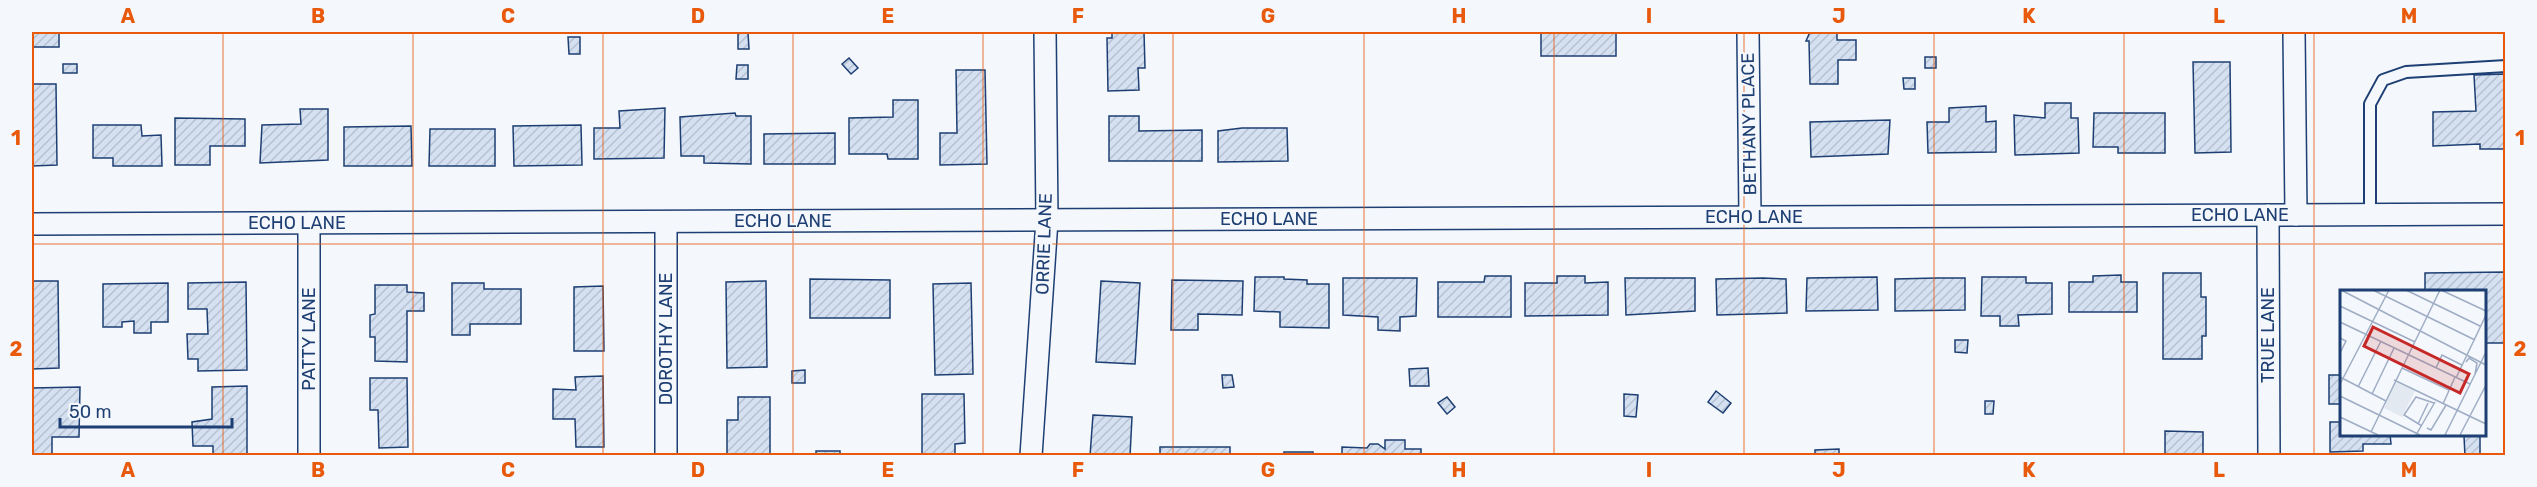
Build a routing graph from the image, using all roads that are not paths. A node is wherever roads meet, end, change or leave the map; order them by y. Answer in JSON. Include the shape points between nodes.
{"nodes":[{"id":1,"x":1045,"y":32,"type":"edge"},
{"id":2,"x":1748,"y":32,"type":"edge"},
{"id":3,"x":2294,"y":32,"type":"edge"},
{"id":4,"x":2505,"y":66,"type":"edge"},
{"id":5,"x":2505,"y":214,"type":"edge"},
{"id":6,"x":2268,"y":215,"type":"junction"},
{"id":7,"x":2296,"y":215,"type":"junction"},
{"id":8,"x":2370,"y":215,"type":"junction"},
{"id":9,"x":1750,"y":218,"type":"junction"},
{"id":10,"x":1047,"y":220,"type":"junction"},
{"id":11,"x":666,"y":222,"type":"junction"},
{"id":12,"x":309,"y":223,"type":"junction"},
{"id":13,"x":32,"y":224,"type":"edge"},
{"id":14,"x":309,"y":456,"type":"edge"},
{"id":15,"x":666,"y":456,"type":"edge"},
{"id":16,"x":1031,"y":456,"type":"edge"},
{"id":17,"x":2269,"y":456,"type":"edge"}],
"edges":[{"from":1,"to":10,"type":"street","name":"ORRIE LANE"},
{"from":2,"to":9,"type":"street","name":"BETHANY PLACE"},
{"from":3,"to":7,"type":"street"},
{"from":4,"to":8,"type":"lane","via":[[2406,72],[2383,80],[2370,104]]},
{"from":5,"to":8,"type":"street","name":"ECHO LANE"},
{"from":6,"to":7,"type":"street","name":"ECHO LANE"},
{"from":6,"to":9,"type":"street","name":"ECHO LANE"},
{"from":6,"to":17,"type":"street","name":"TRUE LANE"},
{"from":7,"to":8,"type":"street","name":"ECHO LANE"},
{"from":9,"to":10,"type":"street","name":"ECHO LANE"},
{"from":10,"to":11,"type":"street","name":"ECHO LANE"},
{"from":10,"to":16,"type":"street","name":"ORRIE LANE"},
{"from":11,"to":12,"type":"street","name":"ECHO LANE"},
{"from":11,"to":15,"type":"street","name":"DOROTHY LANE"},
{"from":12,"to":13,"type":"street","name":"ECHO LANE"},
{"from":12,"to":14,"type":"street","name":"PATTY LANE"}]}
